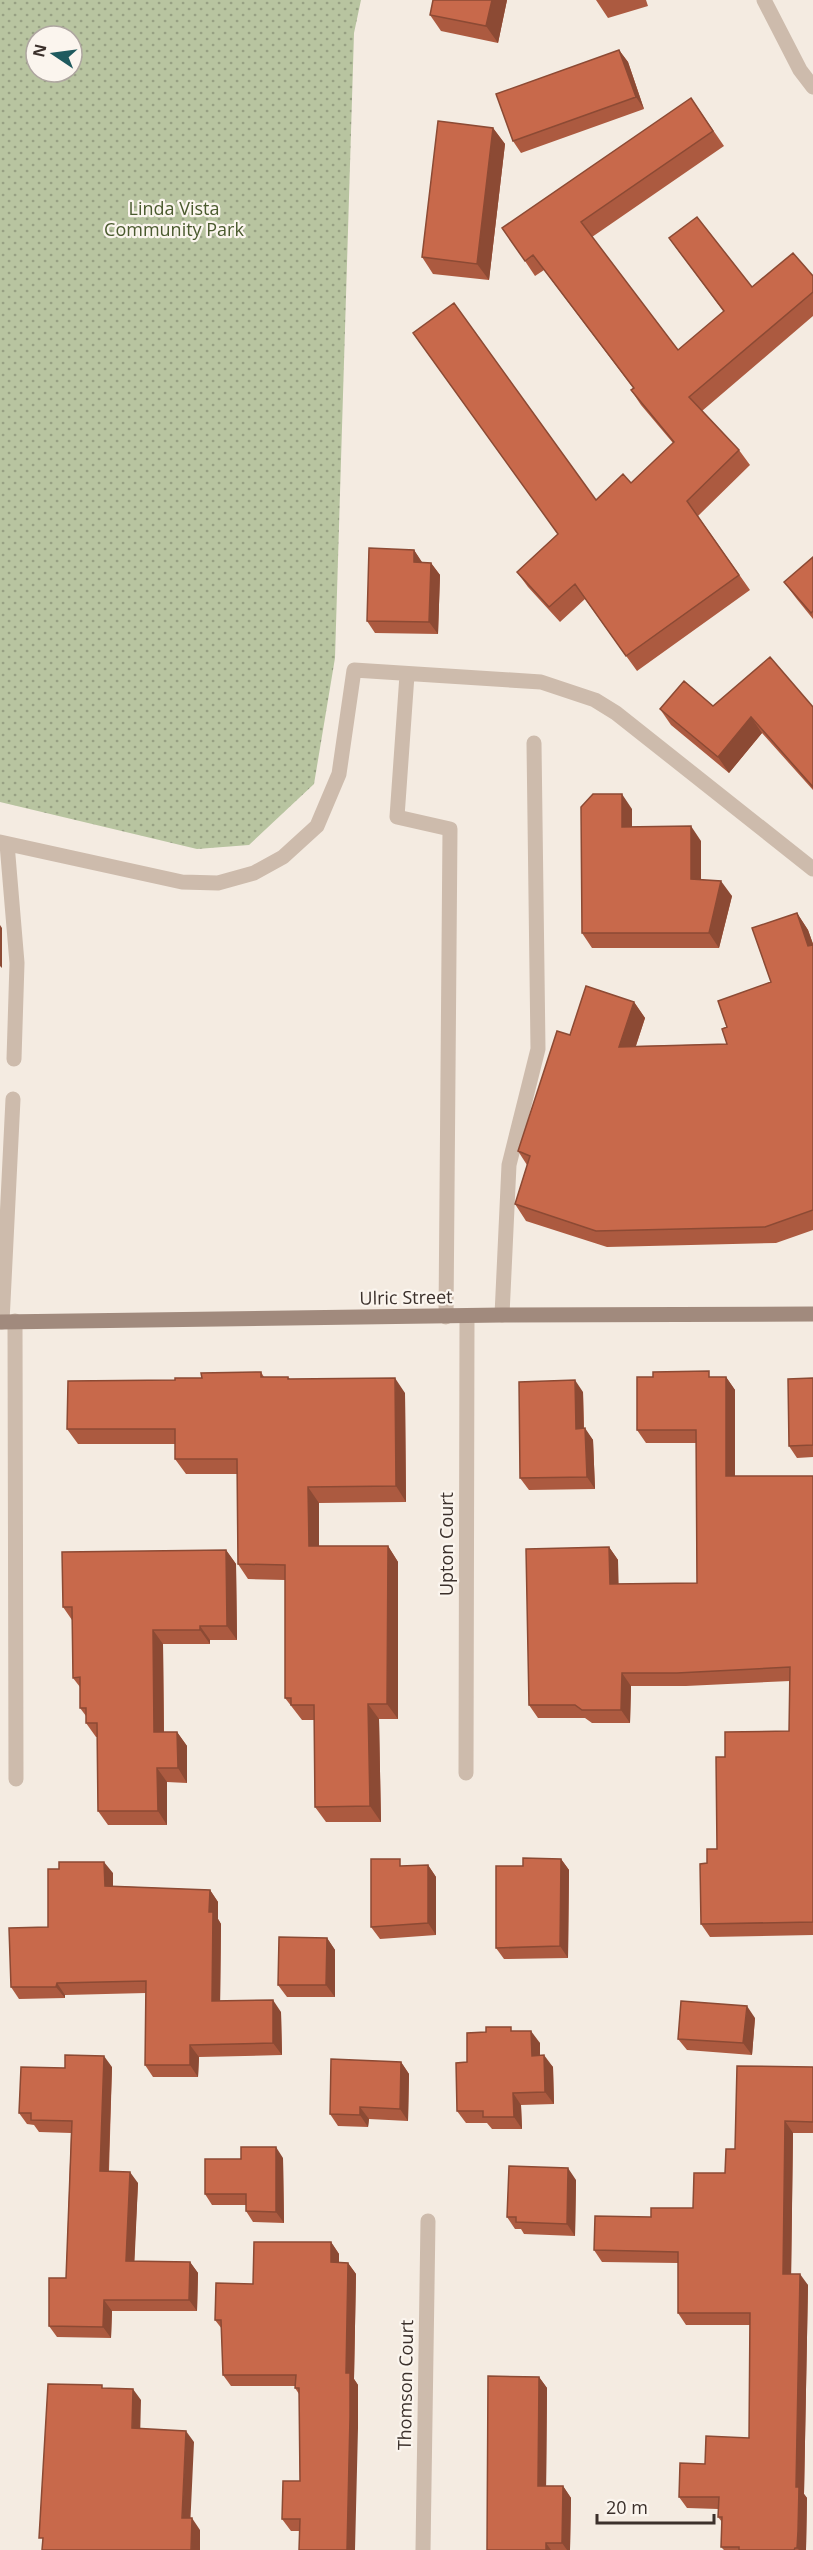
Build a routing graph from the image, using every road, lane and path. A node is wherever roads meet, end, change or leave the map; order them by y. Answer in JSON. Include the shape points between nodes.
{"nodes":[{"id":1,"x":764,"y":0,"type":"edge"},
{"id":2,"x":813,"y":87,"type":"edge"},
{"id":3,"x":407,"y":675,"type":"junction"},
{"id":4,"x":534,"y":743,"type":"dead end"},
{"id":5,"x":4,"y":843,"type":"edge"},
{"id":6,"x":813,"y":870,"type":"edge"},
{"id":7,"x":14,"y":1059,"type":"dead end"},
{"id":8,"x":13,"y":1099,"type":"dead end"},
{"id":9,"x":813,"y":1314,"type":"edge"},
{"id":10,"x":502,"y":1315,"type":"junction"},
{"id":11,"x":466,"y":1316,"type":"junction"},
{"id":12,"x":446,"y":1317,"type":"junction"},
{"id":13,"x":6,"y":1322,"type":"edge"},
{"id":14,"x":466,"y":1773,"type":"dead end"},
{"id":15,"x":16,"y":1779,"type":"dead end"},
{"id":16,"x":428,"y":2221,"type":"dead end"},
{"id":17,"x":423,"y":2550,"type":"edge"}],
"edges":[{"from":1,"to":2,"type":"street"},
{"from":3,"to":5,"type":"street","via":[[354,670],[339,774],[317,826],[283,856],[254,873],[218,883],[182,882]]},
{"from":3,"to":6,"type":"street","via":[[541,682],[595,700]]},
{"from":3,"to":12,"type":"street","via":[[397,817],[450,829]]},
{"from":4,"to":10,"type":"street","via":[[537,1049],[509,1165]]},
{"from":5,"to":7,"type":"street","via":[[16,963]]},
{"from":8,"to":13,"type":"street"},
{"from":9,"to":10,"type":"main road","name":"Ulric Street"},
{"from":10,"to":11,"type":"main road","name":"Ulric Street"},
{"from":11,"to":12,"type":"main road","name":"Ulric Street"},
{"from":11,"to":14,"type":"street","name":"Upton Court"},
{"from":12,"to":13,"type":"main road","name":"Ulric Street"},
{"from":13,"to":15,"type":"street"},
{"from":16,"to":17,"type":"street","name":"Thomson Court"}]}
